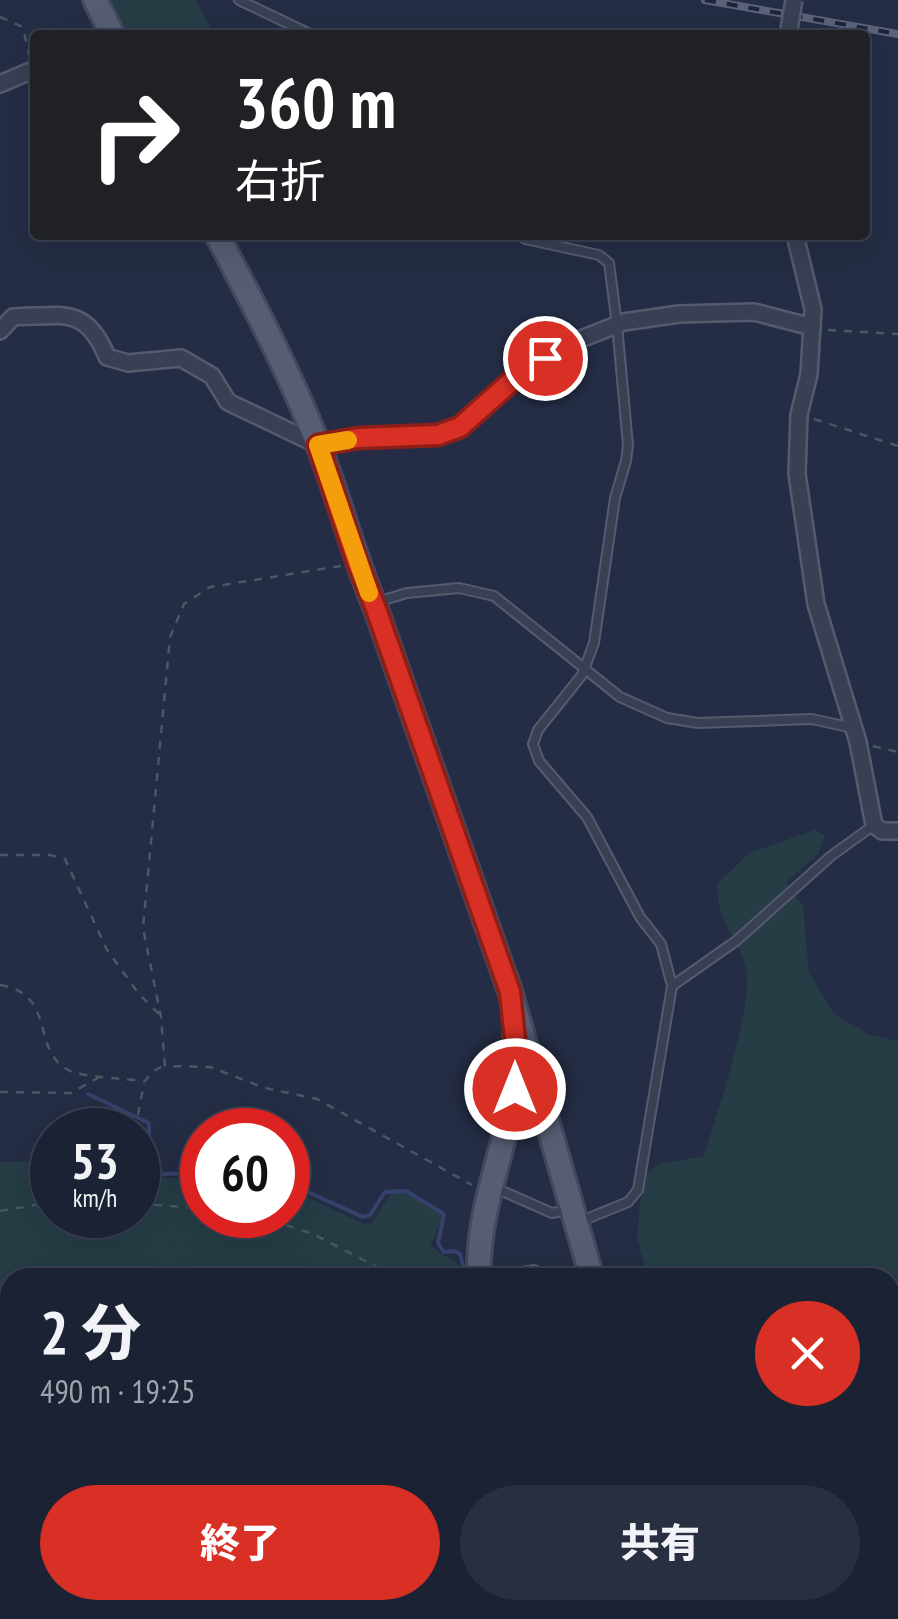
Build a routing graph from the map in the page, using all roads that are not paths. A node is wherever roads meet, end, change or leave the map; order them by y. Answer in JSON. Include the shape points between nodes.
{"nodes":[{"id":1,"x":95,"y":0,"type":"edge"},
{"id":2,"x":239,"y":0,"type":"edge"},
{"id":3,"x":794,"y":0,"type":"edge"},
{"id":4,"x":110,"y":30,"type":"edge"},
{"id":5,"x":302,"y":30,"type":"edge"},
{"id":6,"x":789,"y":30,"type":"edge"},
{"id":7,"x":30,"y":70,"type":"edge"},
{"id":8,"x":0,"y":84,"type":"edge"},
{"id":9,"x":220,"y":240,"type":"edge"},
{"id":10,"x":530,"y":240,"type":"edge"},
{"id":11,"x":796,"y":240,"type":"edge"},
{"id":12,"x":618,"y":325,"type":"junction"},
{"id":13,"x":812,"y":327,"type":"junction"},
{"id":14,"x":0,"y":331,"type":"edge"},
{"id":15,"x":318,"y":445,"type":"junction"},
{"id":16,"x":374,"y":603,"type":"junction"},
{"id":17,"x":585,"y":669,"type":"junction"},
{"id":18,"x":856,"y":735,"type":"junction"},
{"id":19,"x":874,"y":825,"type":"junction"},
{"id":20,"x":898,"y":831,"type":"edge"},
{"id":21,"x":672,"y":986,"type":"junction"},
{"id":22,"x":510,"y":992,"type":"junction"},
{"id":23,"x":488,"y":1189,"type":"junction"},
{"id":24,"x":574,"y":1217,"type":"junction"},
{"id":25,"x":482,"y":1268,"type":"edge"},
{"id":26,"x":589,"y":1268,"type":"edge"}],
"edges":[{"from":1,"to":4,"type":"main road"},
{"from":2,"to":5,"type":"lane"},
{"from":3,"to":6,"type":"street","bridge":true},
{"from":7,"to":8,"type":"street"},
{"from":9,"to":15,"type":"main road"},
{"from":10,"to":12,"type":"lane","via":[[605,258]]},
{"from":11,"to":13,"type":"street"},
{"from":12,"to":13,"type":"street","via":[[679,314],[754,312]]},
{"from":12,"to":15,"type":"street","via":[[522,372],[460,427],[438,435]]},
{"from":12,"to":17,"type":"lane","via":[[628,445]]},
{"from":13,"to":18,"type":"street","via":[[797,474],[816,604]]},
{"from":14,"to":15,"type":"street","via":[[13,317],[71,316],[96,330],[107,357],[181,358],[212,376],[228,402]]},
{"from":15,"to":16,"type":"main road"},
{"from":16,"to":17,"type":"lane","via":[[459,588],[494,596]]},
{"from":16,"to":22,"type":"main road"},
{"from":17,"to":18,"type":"lane","via":[[620,697],[684,722],[812,719]]},
{"from":17,"to":21,"type":"lane","via":[[533,744],[538,760],[587,817],[661,944]]},
{"from":18,"to":19,"type":"street"},
{"from":19,"to":20,"type":"street"},
{"from":19,"to":21,"type":"lane"},
{"from":21,"to":24,"type":"lane","via":[[638,1190],[628,1202]]},
{"from":22,"to":23,"type":"main road","via":[[515,1089]]},
{"from":22,"to":24,"type":"main road"},
{"from":23,"to":24,"type":"lane"},
{"from":23,"to":25,"type":"main road"},
{"from":24,"to":26,"type":"main road"}]}
